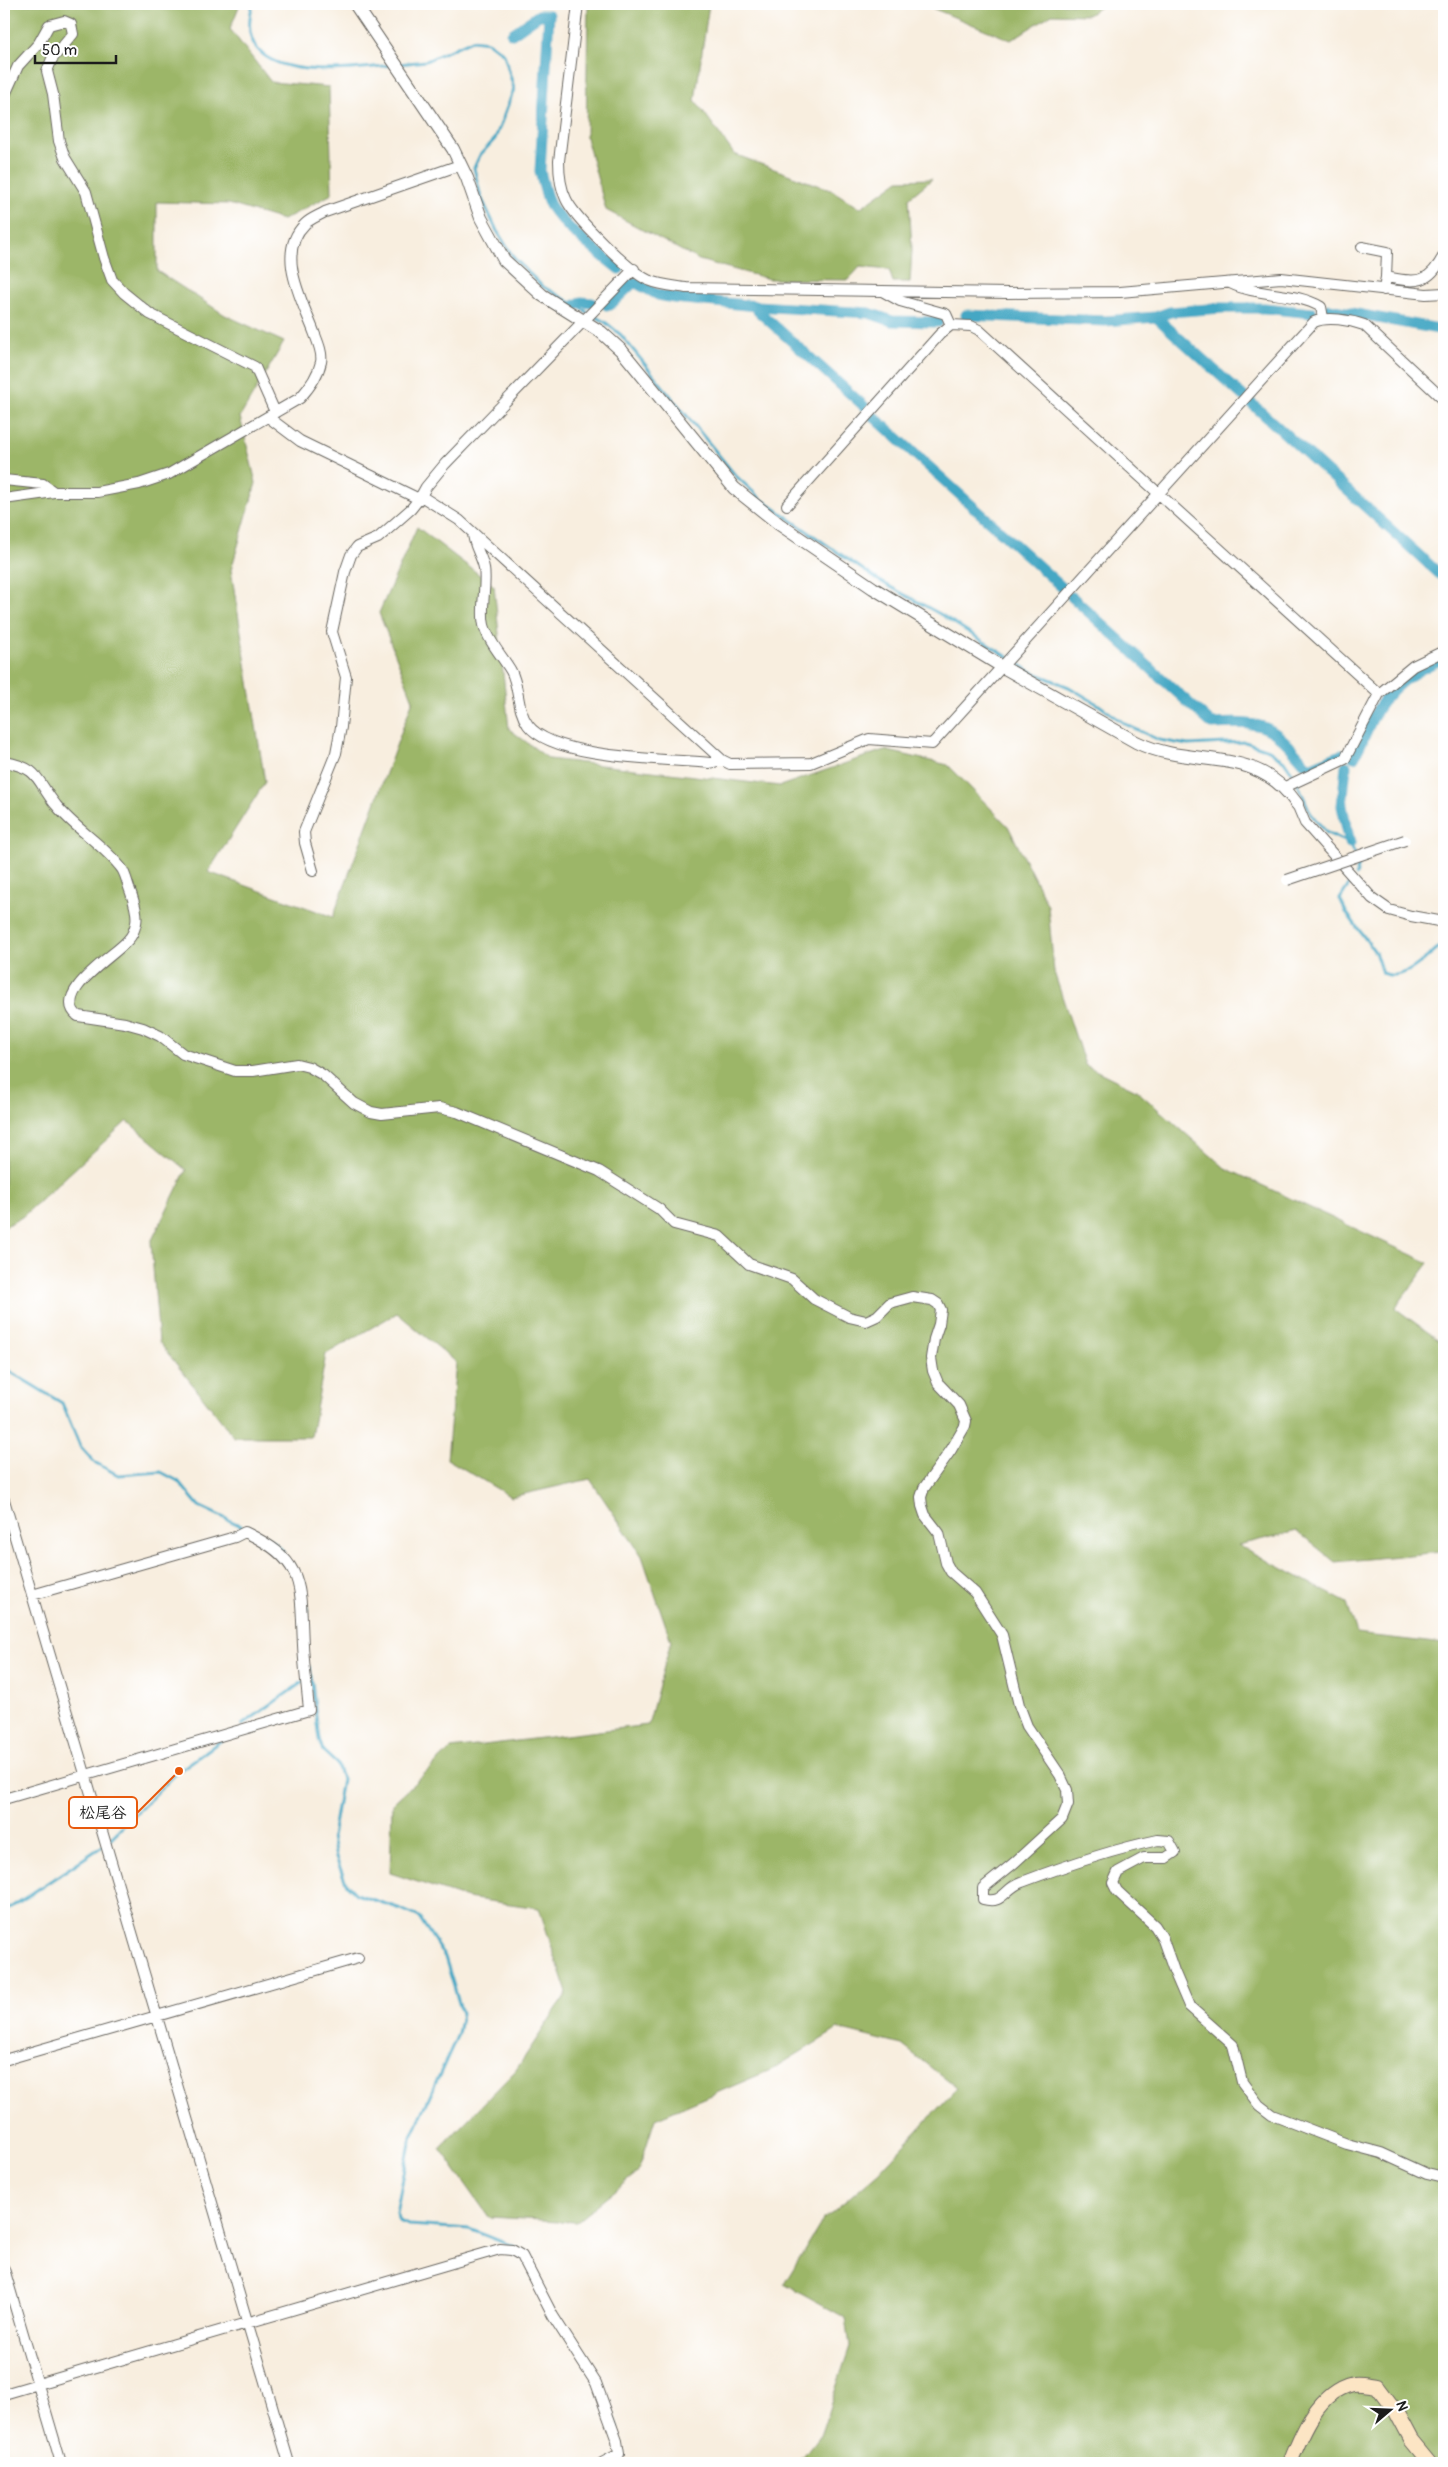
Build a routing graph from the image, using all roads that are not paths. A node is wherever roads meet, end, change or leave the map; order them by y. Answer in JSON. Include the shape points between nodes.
{"nodes":[{"id":1,"x":355,"y":4,"type":"edge"},
{"id":2,"x":578,"y":4,"type":"edge"},
{"id":3,"x":4,"y":97,"type":"edge"},
{"id":4,"x":460,"y":165,"type":"junction"},
{"id":5,"x":1362,"y":247,"type":"dead end"},
{"id":6,"x":1444,"y":255,"type":"edge"},
{"id":7,"x":634,"y":269,"type":"junction"},
{"id":8,"x":1386,"y":278,"type":"junction"},
{"id":9,"x":1229,"y":282,"type":"junction"},
{"id":10,"x":1384,"y":290,"type":"junction"},
{"id":11,"x":881,"y":291,"type":"junction"},
{"id":12,"x":1444,"y":293,"type":"edge"},
{"id":13,"x":1323,"y":318,"type":"junction"},
{"id":14,"x":582,"y":321,"type":"junction"},
{"id":15,"x":951,"y":325,"type":"junction"},
{"id":16,"x":1444,"y":400,"type":"edge"},
{"id":17,"x":272,"y":414,"type":"junction"},
{"id":18,"x":4,"y":480,"type":"edge"},
{"id":19,"x":54,"y":492,"type":"junction"},
{"id":20,"x":1158,"y":494,"type":"junction"},
{"id":21,"x":420,"y":498,"type":"junction"},
{"id":22,"x":4,"y":499,"type":"edge"},
{"id":23,"x":787,"y":505,"type":"dead end"},
{"id":24,"x":473,"y":533,"type":"junction"},
{"id":25,"x":1444,"y":651,"type":"edge"},
{"id":26,"x":1001,"y":666,"type":"junction"},
{"id":27,"x":1379,"y":694,"type":"junction"},
{"id":28,"x":722,"y":760,"type":"junction"},
{"id":29,"x":4,"y":762,"type":"edge"},
{"id":30,"x":1285,"y":787,"type":"junction"},
{"id":31,"x":1297,"y":804,"type":"joint"},
{"id":32,"x":1405,"y":840,"type":"dead end"},
{"id":33,"x":313,"y":870,"type":"dead end"},
{"id":34,"x":1287,"y":880,"type":"dead end"},
{"id":35,"x":1444,"y":922,"type":"edge"},
{"id":36,"x":4,"y":1500,"type":"edge"},
{"id":37,"x":32,"y":1595,"type":"junction"},
{"id":38,"x":86,"y":1776,"type":"junction"},
{"id":39,"x":4,"y":1799,"type":"edge"},
{"id":40,"x":358,"y":1958,"type":"dead end"},
{"id":41,"x":158,"y":2016,"type":"junction"},
{"id":42,"x":4,"y":2060,"type":"edge"},
{"id":43,"x":1444,"y":2178,"type":"edge"},
{"id":44,"x":4,"y":2269,"type":"edge"},
{"id":45,"x":248,"y":2323,"type":"junction"},
{"id":46,"x":37,"y":2385,"type":"junction"},
{"id":47,"x":4,"y":2394,"type":"edge"},
{"id":48,"x":61,"y":2463,"type":"edge"},
{"id":49,"x":289,"y":2463,"type":"edge"},
{"id":50,"x":602,"y":2463,"type":"edge"},
{"id":51,"x":1290,"y":2463,"type":"edge"},
{"id":52,"x":1430,"y":2463,"type":"edge"}],
"edges":[{"from":1,"to":4,"type":"street"},
{"from":2,"to":7,"type":"street","via":[[559,161],[561,184],[575,214]]},
{"from":3,"to":17,"type":"street","via":[[18,66],[49,25],[64,21],[70,24],[74,34],[52,59],[47,72],[59,141],[65,158],[86,192],[112,280],[150,314],[255,367]]},
{"from":4,"to":14,"type":"street","via":[[484,225],[504,260],[542,295]]},
{"from":4,"to":17,"type":"street","via":[[325,212],[306,223],[296,235],[291,250],[292,273],[322,361],[312,385],[300,398]]},
{"from":5,"to":8,"type":"street","via":[[1387,252]]},
{"from":6,"to":8,"type":"street","via":[[1434,272],[1422,280]]},
{"from":7,"to":11,"type":"street","via":[[647,279],[686,288]]},
{"from":7,"to":14,"type":"street"},
{"from":8,"to":10,"type":"street"},
{"from":9,"to":10,"type":"street","via":[[1280,278]]},
{"from":9,"to":11,"type":"street","via":[[1120,292]]},
{"from":9,"to":13,"type":"street","via":[[1242,289],[1314,302],[1321,307]]},
{"from":10,"to":12,"type":"street"},
{"from":11,"to":15,"type":"street","via":[[900,301],[946,314]]},
{"from":13,"to":16,"type":"street","via":[[1364,325]]},
{"from":13,"to":20,"type":"street","via":[[1314,322]]},
{"from":14,"to":21,"type":"street","via":[[445,464]]},
{"from":14,"to":26,"type":"street","via":[[601,332],[622,351],[712,464],[760,510],[873,588]]},
{"from":15,"to":20,"type":"street","via":[[972,326],[980,330]]},
{"from":15,"to":23,"type":"street"},
{"from":17,"to":19,"type":"street","via":[[169,474],[97,492]]},
{"from":17,"to":21,"type":"street","via":[[300,441]]},
{"from":18,"to":19,"type":"street","via":[[43,484]]},
{"from":19,"to":22,"type":"street"},
{"from":20,"to":26,"type":"street"},
{"from":20,"to":27,"type":"street"},
{"from":21,"to":24,"type":"street","via":[[459,520]]},
{"from":21,"to":33,"type":"street","via":[[378,538],[357,547],[350,555],[345,572],[332,632],[345,669],[345,703],[336,753],[304,832]]},
{"from":24,"to":28,"type":"street"},
{"from":24,"to":28,"type":"street","via":[[484,570],[483,624],[515,678],[521,712],[536,734],[589,752],[710,763]]},
{"from":25,"to":27,"type":"street","via":[[1412,666]]},
{"from":26,"to":28,"type":"street","via":[[932,744],[869,739],[811,763],[730,764]]},
{"from":26,"to":30,"type":"street","via":[[1155,751],[1252,767]]},
{"from":27,"to":30,"type":"street","via":[[1345,759]]},
{"from":29,"to":43,"type":"street","via":[[31,770],[56,805],[122,870],[134,903],[136,922],[130,939],[91,971],[75,992],[71,1002],[73,1012],[78,1016],[143,1028],[160,1036],[183,1054],[235,1071],[297,1064],[309,1067],[324,1075],[354,1103],[371,1112],[382,1114],[439,1108],[457,1112],[599,1171],[659,1209],[674,1224],[719,1236],[749,1264],[792,1280],[814,1299],[849,1317],[866,1320],[877,1316],[890,1303],[912,1297],[938,1304],[941,1310],[939,1324],[930,1358],[933,1371],[938,1383],[959,1405],[966,1421],[924,1488],[922,1506],[939,1533],[951,1572],[975,1593],[1002,1635],[1027,1726],[1067,1790],[1068,1804],[1062,1819],[983,1888],[983,1899],[992,1902],[1001,1899],[1016,1884],[1086,1858],[1158,1840],[1169,1841],[1175,1852],[1166,1858],[1144,1858],[1118,1872],[1113,1883],[1117,1892],[1155,1926],[1162,1937],[1189,2006],[1233,2045],[1242,2082],[1258,2105],[1272,2115]]},
{"from":30,"to":31,"type":"street"},
{"from":31,"to":35,"type":"street","via":[[1305,823],[1372,898],[1389,910]]},
{"from":32,"to":34,"type":"street","bridge":true},
{"from":36,"to":37,"type":"street"},
{"from":37,"to":38,"type":"street"},
{"from":37,"to":38,"type":"street","via":[[245,1532],[281,1554],[296,1576],[303,1604],[309,1710]]},
{"from":38,"to":39,"type":"street"},
{"from":38,"to":41,"type":"street"},
{"from":40,"to":41,"type":"street"},
{"from":41,"to":42,"type":"street"},
{"from":41,"to":45,"type":"street"},
{"from":44,"to":46,"type":"street"},
{"from":45,"to":46,"type":"street"},
{"from":45,"to":49,"type":"street"},
{"from":45,"to":50,"type":"street","via":[[500,2248],[512,2250],[522,2256],[553,2316],[596,2383],[619,2454]]},
{"from":46,"to":47,"type":"street"},
{"from":46,"to":48,"type":"street"},
{"from":51,"to":52,"type":"main road","via":[[1301,2435],[1322,2403],[1336,2390],[1355,2384],[1376,2386]]}]}
